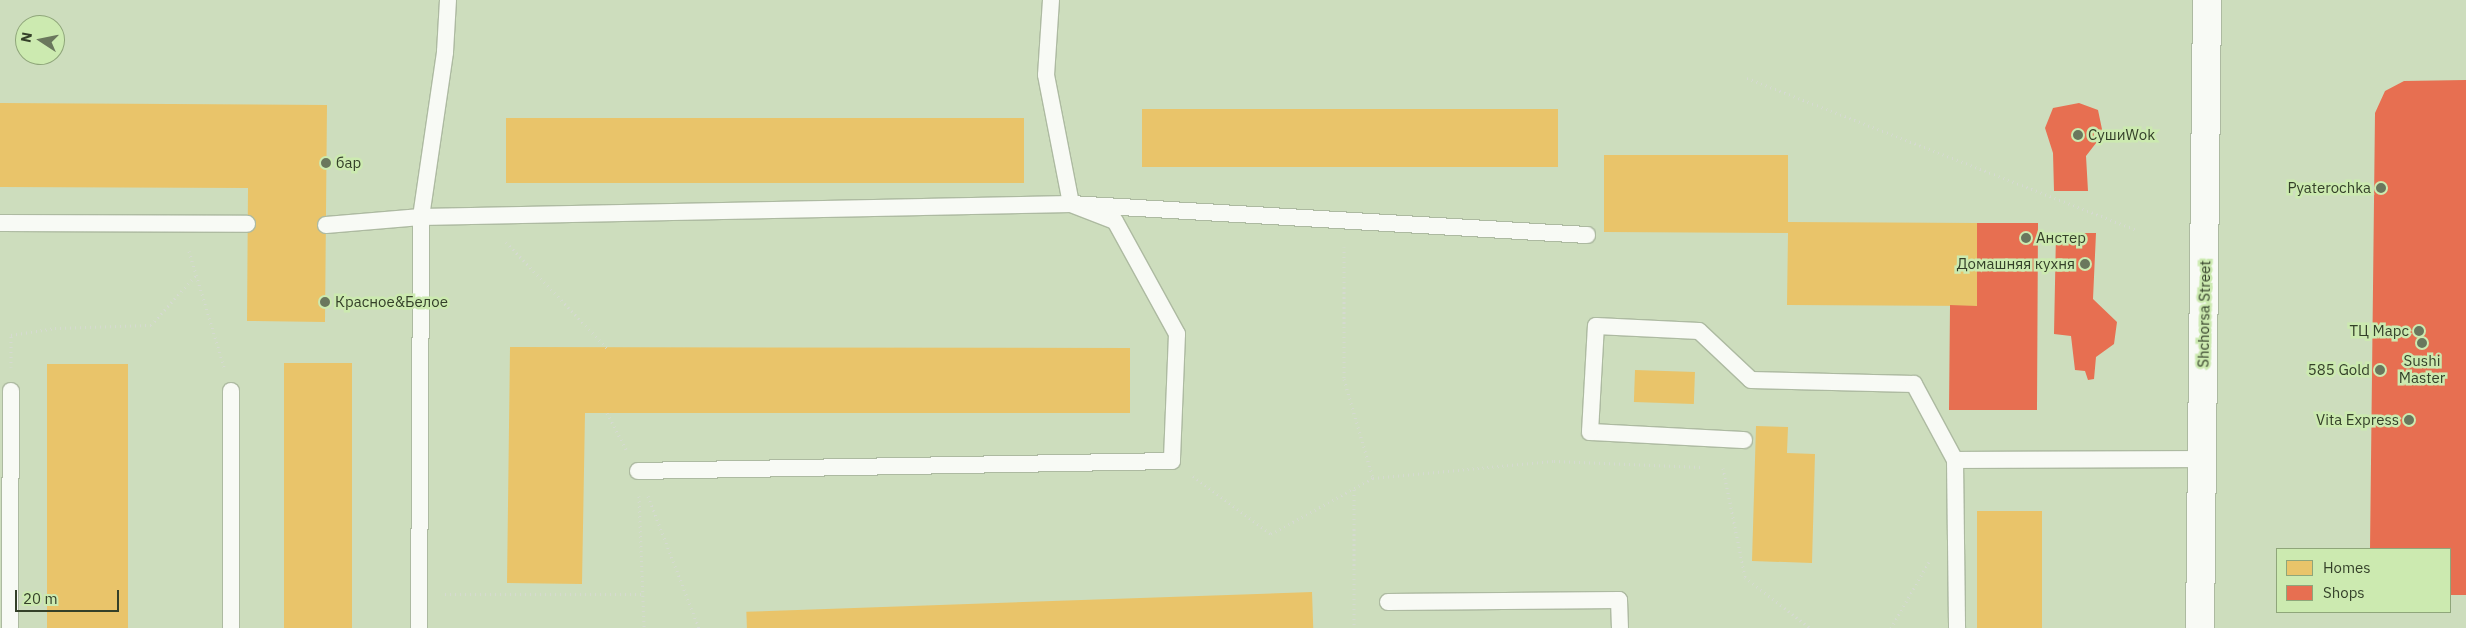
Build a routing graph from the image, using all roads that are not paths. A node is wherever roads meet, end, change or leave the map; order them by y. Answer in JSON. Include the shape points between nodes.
{"nodes":[{"id":1,"x":448,"y":0,"type":"edge"},
{"id":2,"x":1051,"y":0,"type":"edge"},
{"id":3,"x":2207,"y":0,"type":"edge"},
{"id":4,"x":1071,"y":204,"type":"junction"},
{"id":5,"x":421,"y":217,"type":"junction"},
{"id":6,"x":0,"y":223,"type":"edge"},
{"id":7,"x":248,"y":224,"type":"dead end"},
{"id":8,"x":326,"y":225,"type":"dead end"},
{"id":9,"x":1587,"y":235,"type":"dead end"},
{"id":10,"x":11,"y":391,"type":"road end"},
{"id":11,"x":232,"y":392,"type":"road end"},
{"id":12,"x":1744,"y":440,"type":"dead end"},
{"id":13,"x":2202,"y":459,"type":"junction"},
{"id":14,"x":1955,"y":460,"type":"junction"},
{"id":15,"x":638,"y":471,"type":"road end"},
{"id":16,"x":1388,"y":602,"type":"dead end"},
{"id":17,"x":10,"y":628,"type":"edge"},
{"id":18,"x":231,"y":628,"type":"edge"},
{"id":19,"x":419,"y":628,"type":"edge"},
{"id":20,"x":1620,"y":628,"type":"edge"},
{"id":21,"x":1957,"y":628,"type":"edge"},
{"id":22,"x":2200,"y":628,"type":"edge"}],
"edges":[{"from":1,"to":5,"type":"lane","via":[[445,52]]},
{"from":2,"to":4,"type":"lane","via":[[1046,75]]},
{"from":3,"to":13,"type":"main road","name":"Shchorsa Street"},
{"from":4,"to":5,"type":"lane"},
{"from":4,"to":9,"type":"lane","via":[[1343,223]]},
{"from":4,"to":15,"type":"lane","via":[[1115,221],[1177,334],[1172,461]]},
{"from":5,"to":8,"type":"lane"},
{"from":5,"to":19,"type":"lane"},
{"from":6,"to":7,"type":"lane"},
{"from":10,"to":17,"type":"lane"},
{"from":11,"to":18,"type":"lane"},
{"from":12,"to":14,"type":"lane","via":[[1590,432],[1596,326],[1699,331],[1751,380],[1914,384]]},
{"from":13,"to":14,"type":"lane"},
{"from":13,"to":22,"type":"main road","name":"Shchorsa Street"},
{"from":14,"to":21,"type":"lane"},
{"from":16,"to":20,"type":"lane","via":[[1620,600]]}]}
